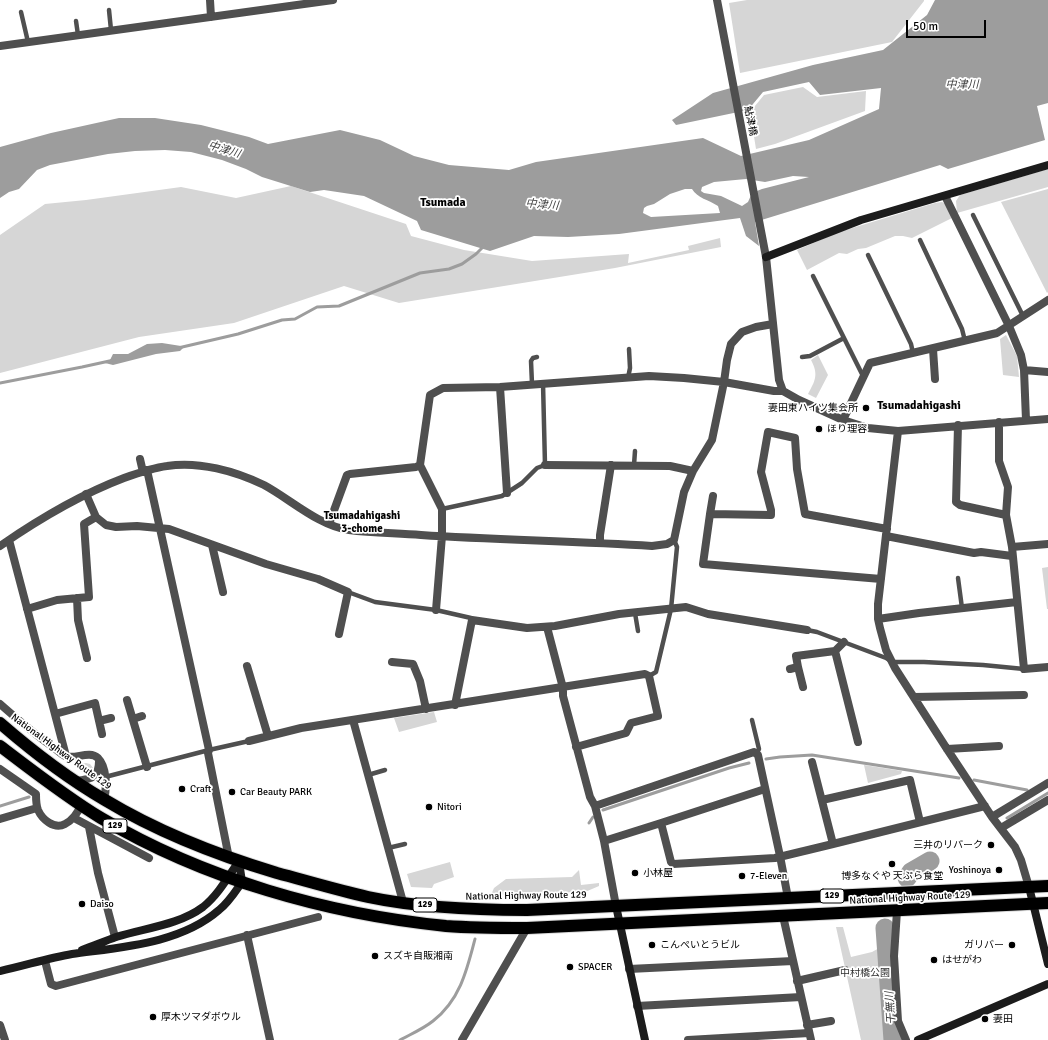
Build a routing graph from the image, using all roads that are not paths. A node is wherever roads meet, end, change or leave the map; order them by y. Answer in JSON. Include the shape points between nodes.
{"nodes":[{"id":1,"x":210,"y":0,"type":"edge"},
{"id":2,"x":333,"y":0,"type":"edge"},
{"id":3,"x":716,"y":0,"type":"edge"},
{"id":4,"x":109,"y":10,"type":"dead end"},
{"id":5,"x":21,"y":12,"type":"dead end"},
{"id":6,"x":211,"y":17,"type":"junction"},
{"id":7,"x":76,"y":21,"type":"dead end"},
{"id":8,"x":111,"y":30,"type":"junction"},
{"id":9,"x":78,"y":35,"type":"junction"},
{"id":10,"x":28,"y":42,"type":"junction"},
{"id":11,"x":0,"y":46,"type":"edge"},
{"id":12,"x":1048,"y":165,"type":"edge"},
{"id":13,"x":945,"y":196,"type":"junction"},
{"id":14,"x":973,"y":215,"type":"dead end"},
{"id":15,"x":920,"y":240,"type":"dead end"},
{"id":16,"x":868,"y":256,"type":"dead end"},
{"id":17,"x":766,"y":257,"type":"junction"},
{"id":18,"x":813,"y":276,"type":"dead end"},
{"id":19,"x":1048,"y":300,"type":"edge"},
{"id":20,"x":1023,"y":316,"type":"junction"},
{"id":21,"x":773,"y":324,"type":"junction"},
{"id":22,"x":1008,"y":326,"type":"junction"},
{"id":23,"x":844,"y":338,"type":"junction"},
{"id":24,"x":965,"y":341,"type":"junction"},
{"id":25,"x":630,"y":349,"type":"dead end"},
{"id":26,"x":933,"y":349,"type":"junction"},
{"id":27,"x":913,"y":353,"type":"junction"},
{"id":28,"x":537,"y":357,"type":"dead end"},
{"id":29,"x":802,"y":357,"type":"dead end"},
{"id":30,"x":1024,"y":370,"type":"junction"},
{"id":31,"x":1048,"y":372,"type":"edge"},
{"id":32,"x":864,"y":376,"type":"junction"},
{"id":33,"x":628,"y":378,"type":"junction"},
{"id":34,"x":935,"y":379,"type":"dead end"},
{"id":35,"x":724,"y":382,"type":"junction"},
{"id":36,"x":543,"y":383,"type":"junction"},
{"id":37,"x":532,"y":384,"type":"junction"},
{"id":38,"x":500,"y":387,"type":"junction"},
{"id":39,"x":783,"y":391,"type":"junction"},
{"id":40,"x":1048,"y":419,"type":"edge"},
{"id":41,"x":843,"y":420,"type":"junction"},
{"id":42,"x":1026,"y":420,"type":"junction"},
{"id":43,"x":999,"y":422,"type":"junction"},
{"id":44,"x":958,"y":426,"type":"junction"},
{"id":45,"x":898,"y":431,"type":"junction"},
{"id":46,"x":635,"y":450,"type":"dead end"},
{"id":47,"x":495,"y":455,"type":"dead end"},
{"id":48,"x":505,"y":455,"type":"junction"},
{"id":49,"x":140,"y":459,"type":"dead end"},
{"id":50,"x":545,"y":465,"type":"junction"},
{"id":51,"x":611,"y":465,"type":"junction"},
{"id":52,"x":634,"y":465,"type":"junction"},
{"id":53,"x":420,"y":466,"type":"junction"},
{"id":54,"x":145,"y":471,"type":"junction"},
{"id":55,"x":693,"y":471,"type":"junction"},
{"id":56,"x":507,"y":493,"type":"junction"},
{"id":57,"x":86,"y":494,"type":"junction"},
{"id":58,"x":713,"y":496,"type":"dead end"},
{"id":59,"x":442,"y":509,"type":"junction"},
{"id":60,"x":710,"y":514,"type":"junction"},
{"id":61,"x":1006,"y":516,"type":"junction"},
{"id":62,"x":96,"y":517,"type":"junction"},
{"id":63,"x":329,"y":524,"type":"junction"},
{"id":64,"x":160,"y":528,"type":"junction"},
{"id":65,"x":887,"y":533,"type":"junction"},
{"id":66,"x":442,"y":536,"type":"junction"},
{"id":67,"x":9,"y":540,"type":"junction"},
{"id":68,"x":674,"y":540,"type":"junction"},
{"id":69,"x":600,"y":543,"type":"junction"},
{"id":70,"x":1048,"y":544,"type":"edge"},
{"id":71,"x":212,"y":545,"type":"junction"},
{"id":72,"x":0,"y":546,"type":"edge"},
{"id":73,"x":1012,"y":547,"type":"junction"},
{"id":74,"x":1012,"y":556,"type":"junction"},
{"id":75,"x":958,"y":578,"type":"dead end"},
{"id":76,"x":881,"y":579,"type":"junction"},
{"id":77,"x":223,"y":592,"type":"dead end"},
{"id":78,"x":348,"y":592,"type":"junction"},
{"id":79,"x":77,"y":598,"type":"junction"},
{"id":80,"x":1017,"y":602,"type":"junction"},
{"id":81,"x":962,"y":608,"type":"junction"},
{"id":82,"x":27,"y":609,"type":"junction"},
{"id":83,"x":671,"y":609,"type":"junction"},
{"id":84,"x":436,"y":610,"type":"junction"},
{"id":85,"x":635,"y":613,"type":"junction"},
{"id":86,"x":472,"y":620,"type":"junction"},
{"id":87,"x":878,"y":620,"type":"junction"},
{"id":88,"x":547,"y":627,"type":"junction"},
{"id":89,"x":807,"y":630,"type":"joint"},
{"id":90,"x":638,"y":631,"type":"dead end"},
{"id":91,"x":339,"y":634,"type":"dead end"},
{"id":92,"x":83,"y":642,"type":"junction"},
{"id":93,"x":844,"y":642,"type":"junction"},
{"id":94,"x":74,"y":645,"type":"dead end"},
{"id":95,"x":835,"y":651,"type":"junction"},
{"id":96,"x":87,"y":658,"type":"dead end"},
{"id":97,"x":392,"y":662,"type":"dead end"},
{"id":98,"x":892,"y":662,"type":"junction"},
{"id":99,"x":248,"y":666,"type":"dead end"},
{"id":100,"x":1048,"y":668,"type":"edge"},
{"id":101,"x":1024,"y":669,"type":"junction"},
{"id":102,"x":648,"y":676,"type":"junction"},
{"id":103,"x":260,"y":678,"type":"dead end"},
{"id":104,"x":251,"y":680,"type":"junction"},
{"id":105,"x":803,"y":687,"type":"dead end"},
{"id":106,"x":563,"y":688,"type":"junction"},
{"id":107,"x":1024,"y":695,"type":"dead end"},
{"id":108,"x":914,"y":697,"type":"junction"},
{"id":109,"x":127,"y":700,"type":"dead end"},
{"id":110,"x":0,"y":704,"type":"edge"},
{"id":111,"x":455,"y":705,"type":"junction"},
{"id":112,"x":426,"y":709,"type":"junction"},
{"id":113,"x":55,"y":714,"type":"junction"},
{"id":114,"x":142,"y":716,"type":"dead end"},
{"id":115,"x":111,"y":718,"type":"dead end"},
{"id":116,"x":133,"y":719,"type":"junction"},
{"id":117,"x":353,"y":720,"type":"junction"},
{"id":118,"x":752,"y":720,"type":"dead end"},
{"id":119,"x":99,"y":721,"type":"junction"},
{"id":120,"x":0,"y":723,"type":"edge"},
{"id":121,"x":102,"y":734,"type":"dead end"},
{"id":122,"x":268,"y":736,"type":"junction"},
{"id":123,"x":249,"y":741,"type":"joint"},
{"id":124,"x":858,"y":742,"type":"dead end"},
{"id":125,"x":0,"y":746,"type":"edge"},
{"id":126,"x":999,"y":746,"type":"dead end"},
{"id":127,"x":576,"y":747,"type":"junction"},
{"id":128,"x":947,"y":749,"type":"junction"},
{"id":129,"x":209,"y":750,"type":"junction"},
{"id":130,"x":756,"y":754,"type":"junction"},
{"id":131,"x":66,"y":756,"type":"junction"},
{"id":132,"x":98,"y":759,"type":"junction"},
{"id":133,"x":812,"y":762,"type":"dead end"},
{"id":134,"x":0,"y":768,"type":"edge"},
{"id":135,"x":147,"y":768,"type":"junction"},
{"id":136,"x":385,"y":770,"type":"dead end"},
{"id":137,"x":368,"y":775,"type":"junction"},
{"id":138,"x":105,"y":777,"type":"junction"},
{"id":139,"x":76,"y":780,"type":"junction"},
{"id":140,"x":1048,"y":783,"type":"edge"},
{"id":141,"x":765,"y":788,"type":"junction"},
{"id":142,"x":104,"y":800,"type":"junction"},
{"id":143,"x":822,"y":800,"type":"junction"},
{"id":144,"x":1048,"y":800,"type":"edge"},
{"id":145,"x":81,"y":806,"type":"junction"},
{"id":146,"x":595,"y":806,"type":"junction"},
{"id":147,"x":985,"y":806,"type":"junction"},
{"id":148,"x":37,"y":808,"type":"junction"},
{"id":149,"x":992,"y":817,"type":"junction"},
{"id":150,"x":74,"y":818,"type":"junction"},
{"id":151,"x":0,"y":819,"type":"edge"},
{"id":152,"x":920,"y":822,"type":"junction"},
{"id":153,"x":661,"y":824,"type":"junction"},
{"id":154,"x":89,"y":827,"type":"junction"},
{"id":155,"x":1001,"y":828,"type":"junction"},
{"id":156,"x":604,"y":841,"type":"junction"},
{"id":157,"x":405,"y":844,"type":"dead end"},
{"id":158,"x":833,"y":844,"type":"junction"},
{"id":159,"x":388,"y":848,"type":"junction"},
{"id":160,"x":780,"y":856,"type":"junction"},
{"id":161,"x":149,"y":858,"type":"dead end"},
{"id":162,"x":234,"y":860,"type":"junction"},
{"id":163,"x":228,"y":877,"type":"junction"},
{"id":164,"x":242,"y":882,"type":"junction"},
{"id":165,"x":1048,"y":886,"type":"edge"},
{"id":166,"x":1029,"y":887,"type":"junction"},
{"id":167,"x":788,"y":898,"type":"junction"},
{"id":168,"x":403,"y":902,"type":"junction"},
{"id":169,"x":1048,"y":903,"type":"edge"},
{"id":170,"x":1033,"y":904,"type":"junction"},
{"id":171,"x":616,"y":906,"type":"junction"},
{"id":172,"x":897,"y":911,"type":"junction"},
{"id":173,"x":783,"y":916,"type":"junction"},
{"id":174,"x":318,"y":917,"type":"dead end"},
{"id":175,"x":619,"y":924,"type":"junction"},
{"id":176,"x":527,"y":928,"type":"junction"},
{"id":177,"x":247,"y":935,"type":"junction"},
{"id":178,"x":115,"y":937,"type":"junction"},
{"id":179,"x":70,"y":955,"type":"junction"},
{"id":180,"x":46,"y":961,"type":"junction"},
{"id":181,"x":793,"y":961,"type":"junction"},
{"id":182,"x":1048,"y":964,"type":"edge"},
{"id":183,"x":629,"y":969,"type":"junction"},
{"id":184,"x":845,"y":970,"type":"dead end"},
{"id":185,"x":0,"y":971,"type":"edge"},
{"id":186,"x":797,"y":981,"type":"junction"},
{"id":187,"x":1048,"y":984,"type":"edge"},
{"id":188,"x":801,"y":997,"type":"junction"},
{"id":189,"x":638,"y":1006,"type":"junction"},
{"id":190,"x":832,"y":1021,"type":"dead end"},
{"id":191,"x":0,"y":1025,"type":"edge"},
{"id":192,"x":807,"y":1025,"type":"junction"},
{"id":193,"x":810,"y":1037,"type":"edge"},
{"id":194,"x":710,"y":1039,"type":"edge"},
{"id":195,"x":5,"y":1040,"type":"edge"},
{"id":196,"x":270,"y":1040,"type":"edge"},
{"id":197,"x":462,"y":1040,"type":"edge"},
{"id":198,"x":645,"y":1040,"type":"edge"},
{"id":199,"x":688,"y":1040,"type":"edge"},
{"id":200,"x":906,"y":1040,"type":"edge"},
{"id":201,"x":918,"y":1040,"type":"edge"}],
"edges":[{"from":1,"to":6,"type":"street"},
{"from":2,"to":6,"type":"street"},
{"from":3,"to":17,"type":"street","name":"鮎津橋"},
{"from":4,"to":8,"type":"lane"},
{"from":5,"to":10,"type":"lane"},
{"from":6,"to":8,"type":"street"},
{"from":7,"to":9,"type":"lane"},
{"from":8,"to":9,"type":"street"},
{"from":9,"to":10,"type":"street"},
{"from":10,"to":11,"type":"street"},
{"from":12,"to":13,"type":"street"},
{"from":13,"to":17,"type":"street","via":[[861,220]]},
{"from":13,"to":22,"type":"street"},
{"from":14,"to":20,"type":"lane"},
{"from":15,"to":24,"type":"lane","via":[[962,329]]},
{"from":16,"to":27,"type":"lane"},
{"from":17,"to":21,"type":"street","name":"鮎津橋"},
{"from":18,"to":23,"type":"lane"},
{"from":19,"to":20,"type":"street"},
{"from":20,"to":22,"type":"street"},
{"from":21,"to":35,"type":"street","via":[[742,332],[731,344]]},
{"from":21,"to":39,"type":"street","name":"鮎津橋","via":[[779,380]]},
{"from":22,"to":24,"type":"street","via":[[997,333]]},
{"from":22,"to":30,"type":"street","via":[[1021,355]]},
{"from":23,"to":29,"type":"lane","via":[[810,356]]},
{"from":23,"to":32,"type":"lane"},
{"from":24,"to":26,"type":"street"},
{"from":25,"to":33,"type":"lane"},
{"from":26,"to":27,"type":"street"},
{"from":26,"to":34,"type":"street"},
{"from":27,"to":32,"type":"street","via":[[870,363]]},
{"from":28,"to":37,"type":"lane","via":[[531,361]]},
{"from":30,"to":31,"type":"street"},
{"from":30,"to":42,"type":"street"},
{"from":32,"to":41,"type":"street"},
{"from":33,"to":35,"type":"street","via":[[649,376]]},
{"from":33,"to":36,"type":"street"},
{"from":35,"to":39,"type":"street"},
{"from":35,"to":55,"type":"street","via":[[712,440]]},
{"from":36,"to":37,"type":"street"},
{"from":36,"to":50,"type":"lane"},
{"from":37,"to":38,"type":"street"},
{"from":38,"to":48,"type":"street"},
{"from":38,"to":53,"type":"street","via":[[443,388],[430,395]]},
{"from":39,"to":41,"type":"street"},
{"from":40,"to":42,"type":"street"},
{"from":41,"to":45,"type":"street","via":[[868,428]]},
{"from":42,"to":43,"type":"street"},
{"from":43,"to":44,"type":"street"},
{"from":43,"to":61,"type":"street","via":[[999,461],[1008,487]]},
{"from":44,"to":45,"type":"street"},
{"from":44,"to":61,"type":"street","via":[[956,502],[960,506]]},
{"from":45,"to":65,"type":"street"},
{"from":46,"to":52,"type":"lane"},
{"from":47,"to":48,"type":"street"},
{"from":48,"to":56,"type":"street"},
{"from":49,"to":54,"type":"street"},
{"from":50,"to":51,"type":"street"},
{"from":50,"to":56,"type":"lane","via":[[537,468]]},
{"from":51,"to":52,"type":"street"},
{"from":51,"to":69,"type":"street"},
{"from":52,"to":55,"type":"street","via":[[670,466]]},
{"from":53,"to":59,"type":"street"},
{"from":53,"to":63,"type":"street","via":[[350,474]]},
{"from":54,"to":57,"type":"street"},
{"from":54,"to":63,"type":"street","via":[[167,466],[192,465],[218,469],[263,485]]},
{"from":54,"to":64,"type":"street"},
{"from":55,"to":68,"type":"street","via":[[684,492]]},
{"from":56,"to":59,"type":"lane"},
{"from":57,"to":62,"type":"street"},
{"from":57,"to":67,"type":"street","via":[[49,513]]},
{"from":58,"to":60,"type":"street"},
{"from":59,"to":66,"type":"street"},
{"from":60,"to":65,"type":"street","via":[[771,515],[761,472],[768,432],[795,438],[797,469],[805,514]]},
{"from":60,"to":76,"type":"street","via":[[703,564]]},
{"from":61,"to":73,"type":"street"},
{"from":62,"to":64,"type":"street","via":[[106,525],[116,527]]},
{"from":62,"to":79,"type":"street","via":[[84,524],[89,597]]},
{"from":63,"to":66,"type":"street","via":[[347,530]]},
{"from":64,"to":71,"type":"street"},
{"from":64,"to":129,"type":"street"},
{"from":65,"to":74,"type":"street","via":[[974,553]]},
{"from":65,"to":76,"type":"street"},
{"from":66,"to":69,"type":"street"},
{"from":66,"to":84,"type":"street"},
{"from":67,"to":72,"type":"street"},
{"from":67,"to":82,"type":"street"},
{"from":68,"to":69,"type":"street","via":[[667,544],[652,546]]},
{"from":68,"to":83,"type":"lane","via":[[677,547]]},
{"from":70,"to":73,"type":"street"},
{"from":71,"to":77,"type":"street"},
{"from":71,"to":78,"type":"street","via":[[318,579]]},
{"from":73,"to":74,"type":"street"},
{"from":74,"to":80,"type":"street"},
{"from":75,"to":81,"type":"lane"},
{"from":76,"to":87,"type":"street"},
{"from":78,"to":84,"type":"lane","via":[[375,602]]},
{"from":78,"to":91,"type":"street"},
{"from":79,"to":82,"type":"street","via":[[57,600]]},
{"from":79,"to":92,"type":"street"},
{"from":80,"to":81,"type":"street"},
{"from":80,"to":101,"type":"street"},
{"from":81,"to":87,"type":"street"},
{"from":82,"to":113,"type":"street","via":[[47,673]]},
{"from":83,"to":85,"type":"street"},
{"from":83,"to":89,"type":"street","via":[[686,608]]},
{"from":83,"to":102,"type":"lane","via":[[656,672]]},
{"from":84,"to":86,"type":"lane"},
{"from":85,"to":88,"type":"street"},
{"from":85,"to":90,"type":"lane"},
{"from":86,"to":88,"type":"street","via":[[527,628]]},
{"from":86,"to":111,"type":"street"},
{"from":87,"to":98,"type":"street"},
{"from":88,"to":106,"type":"street"},
{"from":89,"to":93,"type":"lane"},
{"from":92,"to":94,"type":"street"},
{"from":92,"to":96,"type":"street"},
{"from":93,"to":95,"type":"street"},
{"from":93,"to":98,"type":"lane"},
{"from":95,"to":105,"type":"street","via":[[796,656],[794,668]]},
{"from":95,"to":124,"type":"street","via":[[843,699]]},
{"from":97,"to":112,"type":"street","via":[[403,659],[413,664]]},
{"from":98,"to":101,"type":"lane"},
{"from":98,"to":108,"type":"street"},
{"from":99,"to":104,"type":"street"},
{"from":100,"to":101,"type":"street"},
{"from":102,"to":106,"type":"street","via":[[645,674]]},
{"from":102,"to":127,"type":"street","via":[[658,716],[631,723],[626,733]]},
{"from":103,"to":104,"type":"street"},
{"from":104,"to":122,"type":"street"},
{"from":106,"to":111,"type":"street"},
{"from":106,"to":127,"type":"street"},
{"from":107,"to":108,"type":"street","via":[[973,700]]},
{"from":108,"to":128,"type":"street"},
{"from":109,"to":116,"type":"street"},
{"from":110,"to":131,"type":"street"},
{"from":111,"to":112,"type":"street"},
{"from":112,"to":117,"type":"street"},
{"from":113,"to":119,"type":"street","via":[[94,703]]},
{"from":113,"to":131,"type":"street"},
{"from":114,"to":116,"type":"street"},
{"from":115,"to":119,"type":"street"},
{"from":116,"to":135,"type":"street"},
{"from":117,"to":122,"type":"street"},
{"from":117,"to":137,"type":"street"},
{"from":118,"to":130,"type":"lane","via":[[759,750]]},
{"from":119,"to":121,"type":"street"},
{"from":120,"to":139,"type":"highway","name":"National Highway Route 129","number":"129"},
{"from":122,"to":123,"type":"street"},
{"from":123,"to":129,"type":"lane"},
{"from":125,"to":145,"type":"highway","name":"National Highway Route 129","number":"129"},
{"from":126,"to":128,"type":"street"},
{"from":127,"to":146,"type":"street","via":[[590,797]]},
{"from":128,"to":147,"type":"street"},
{"from":129,"to":135,"type":"lane"},
{"from":129,"to":162,"type":"street"},
{"from":130,"to":141,"type":"street"},
{"from":130,"to":146,"type":"street","via":[[754,752]]},
{"from":131,"to":132,"type":"street","via":[[93,755]]},
{"from":132,"to":138,"type":"street"},
{"from":132,"to":139,"type":"street","via":[[98,771],[94,776],[89,780]]},
{"from":133,"to":143,"type":"street"},
{"from":134,"to":148,"type":"street","via":[[36,794]]},
{"from":135,"to":138,"type":"lane"},
{"from":136,"to":137,"type":"lane"},
{"from":137,"to":159,"type":"street"},
{"from":138,"to":142,"type":"street","via":[[107,789]]},
{"from":139,"to":142,"type":"highway","name":"National Highway Route 129","number":"129"},
{"from":140,"to":149,"type":"street"},
{"from":141,"to":153,"type":"street"},
{"from":141,"to":160,"type":"street"},
{"from":142,"to":162,"type":"highway","name":"National Highway Route 129","number":"129","via":[[196,845]]},
{"from":143,"to":152,"type":"street","via":[[910,780]]},
{"from":143,"to":158,"type":"street"},
{"from":144,"to":155,"type":"street"},
{"from":145,"to":150,"type":"street"},
{"from":145,"to":163,"type":"highway","name":"National Highway Route 129","number":"129","via":[[136,837]]},
{"from":146,"to":156,"type":"street"},
{"from":147,"to":149,"type":"street"},
{"from":147,"to":152,"type":"street"},
{"from":148,"to":150,"type":"street","via":[[42,818],[57,826],[64,825]]},
{"from":148,"to":151,"type":"street"},
{"from":149,"to":155,"type":"street"},
{"from":150,"to":154,"type":"street"},
{"from":152,"to":158,"type":"street"},
{"from":153,"to":156,"type":"street"},
{"from":153,"to":160,"type":"street","via":[[673,864]]},
{"from":154,"to":161,"type":"street"},
{"from":154,"to":178,"type":"street"},
{"from":155,"to":166,"type":"street","via":[[1015,847]]},
{"from":156,"to":171,"type":"street"},
{"from":157,"to":159,"type":"lane"},
{"from":158,"to":160,"type":"street"},
{"from":159,"to":168,"type":"street"},
{"from":160,"to":167,"type":"street"},
{"from":162,"to":163,"type":"street"},
{"from":162,"to":164,"type":"street"},
{"from":162,"to":168,"type":"highway","name":"National Highway Route 129","number":"129","via":[[324,886]]},
{"from":163,"to":164,"type":"highway","name":"National Highway Route 129","number":"129"},
{"from":163,"to":178,"type":"street","via":[[212,899],[192,914]]},
{"from":164,"to":176,"type":"highway","name":"National Highway Route 129","number":"129","via":[[366,915],[446,926]]},
{"from":164,"to":179,"type":"street","via":[[220,910],[197,926],[180,933],[118,948]]},
{"from":165,"to":166,"type":"highway","name":"National Highway Route 129","number":"129"},
{"from":166,"to":167,"type":"highway","name":"National Highway Route 129","number":"129"},
{"from":166,"to":170,"type":"street"},
{"from":167,"to":171,"type":"highway","name":"National Highway Route 129","number":"129"},
{"from":168,"to":171,"type":"highway","name":"National Highway Route 129","number":"129","via":[[488,910]]},
{"from":169,"to":170,"type":"highway","name":"National Highway Route 129","number":"129"},
{"from":170,"to":172,"type":"highway","name":"National Highway Route 129","number":"129"},
{"from":170,"to":182,"type":"street"},
{"from":171,"to":175,"type":"street"},
{"from":172,"to":173,"type":"highway","name":"National Highway Route 129","number":"129"},
{"from":172,"to":200,"type":"street","via":[[894,956],[898,1021]]},
{"from":173,"to":175,"type":"highway","name":"National Highway Route 129","number":"129"},
{"from":173,"to":181,"type":"street"},
{"from":174,"to":177,"type":"street"},
{"from":175,"to":176,"type":"highway","name":"National Highway Route 129","number":"129"},
{"from":175,"to":183,"type":"street"},
{"from":176,"to":197,"type":"street"},
{"from":177,"to":180,"type":"street","via":[[56,986],[51,984]]},
{"from":177,"to":196,"type":"street"},
{"from":178,"to":179,"type":"street"},
{"from":179,"to":180,"type":"street"},
{"from":180,"to":185,"type":"street"},
{"from":181,"to":183,"type":"street"},
{"from":181,"to":186,"type":"street"},
{"from":183,"to":189,"type":"street"},
{"from":184,"to":186,"type":"street"},
{"from":186,"to":188,"type":"street"},
{"from":187,"to":201,"type":"street"},
{"from":188,"to":189,"type":"street"},
{"from":188,"to":192,"type":"street"},
{"from":189,"to":198,"type":"street"},
{"from":190,"to":192,"type":"street"},
{"from":191,"to":195,"type":"street"},
{"from":192,"to":193,"type":"street"},
{"from":193,"to":194,"type":"street"},
{"from":194,"to":199,"type":"street"}]}
